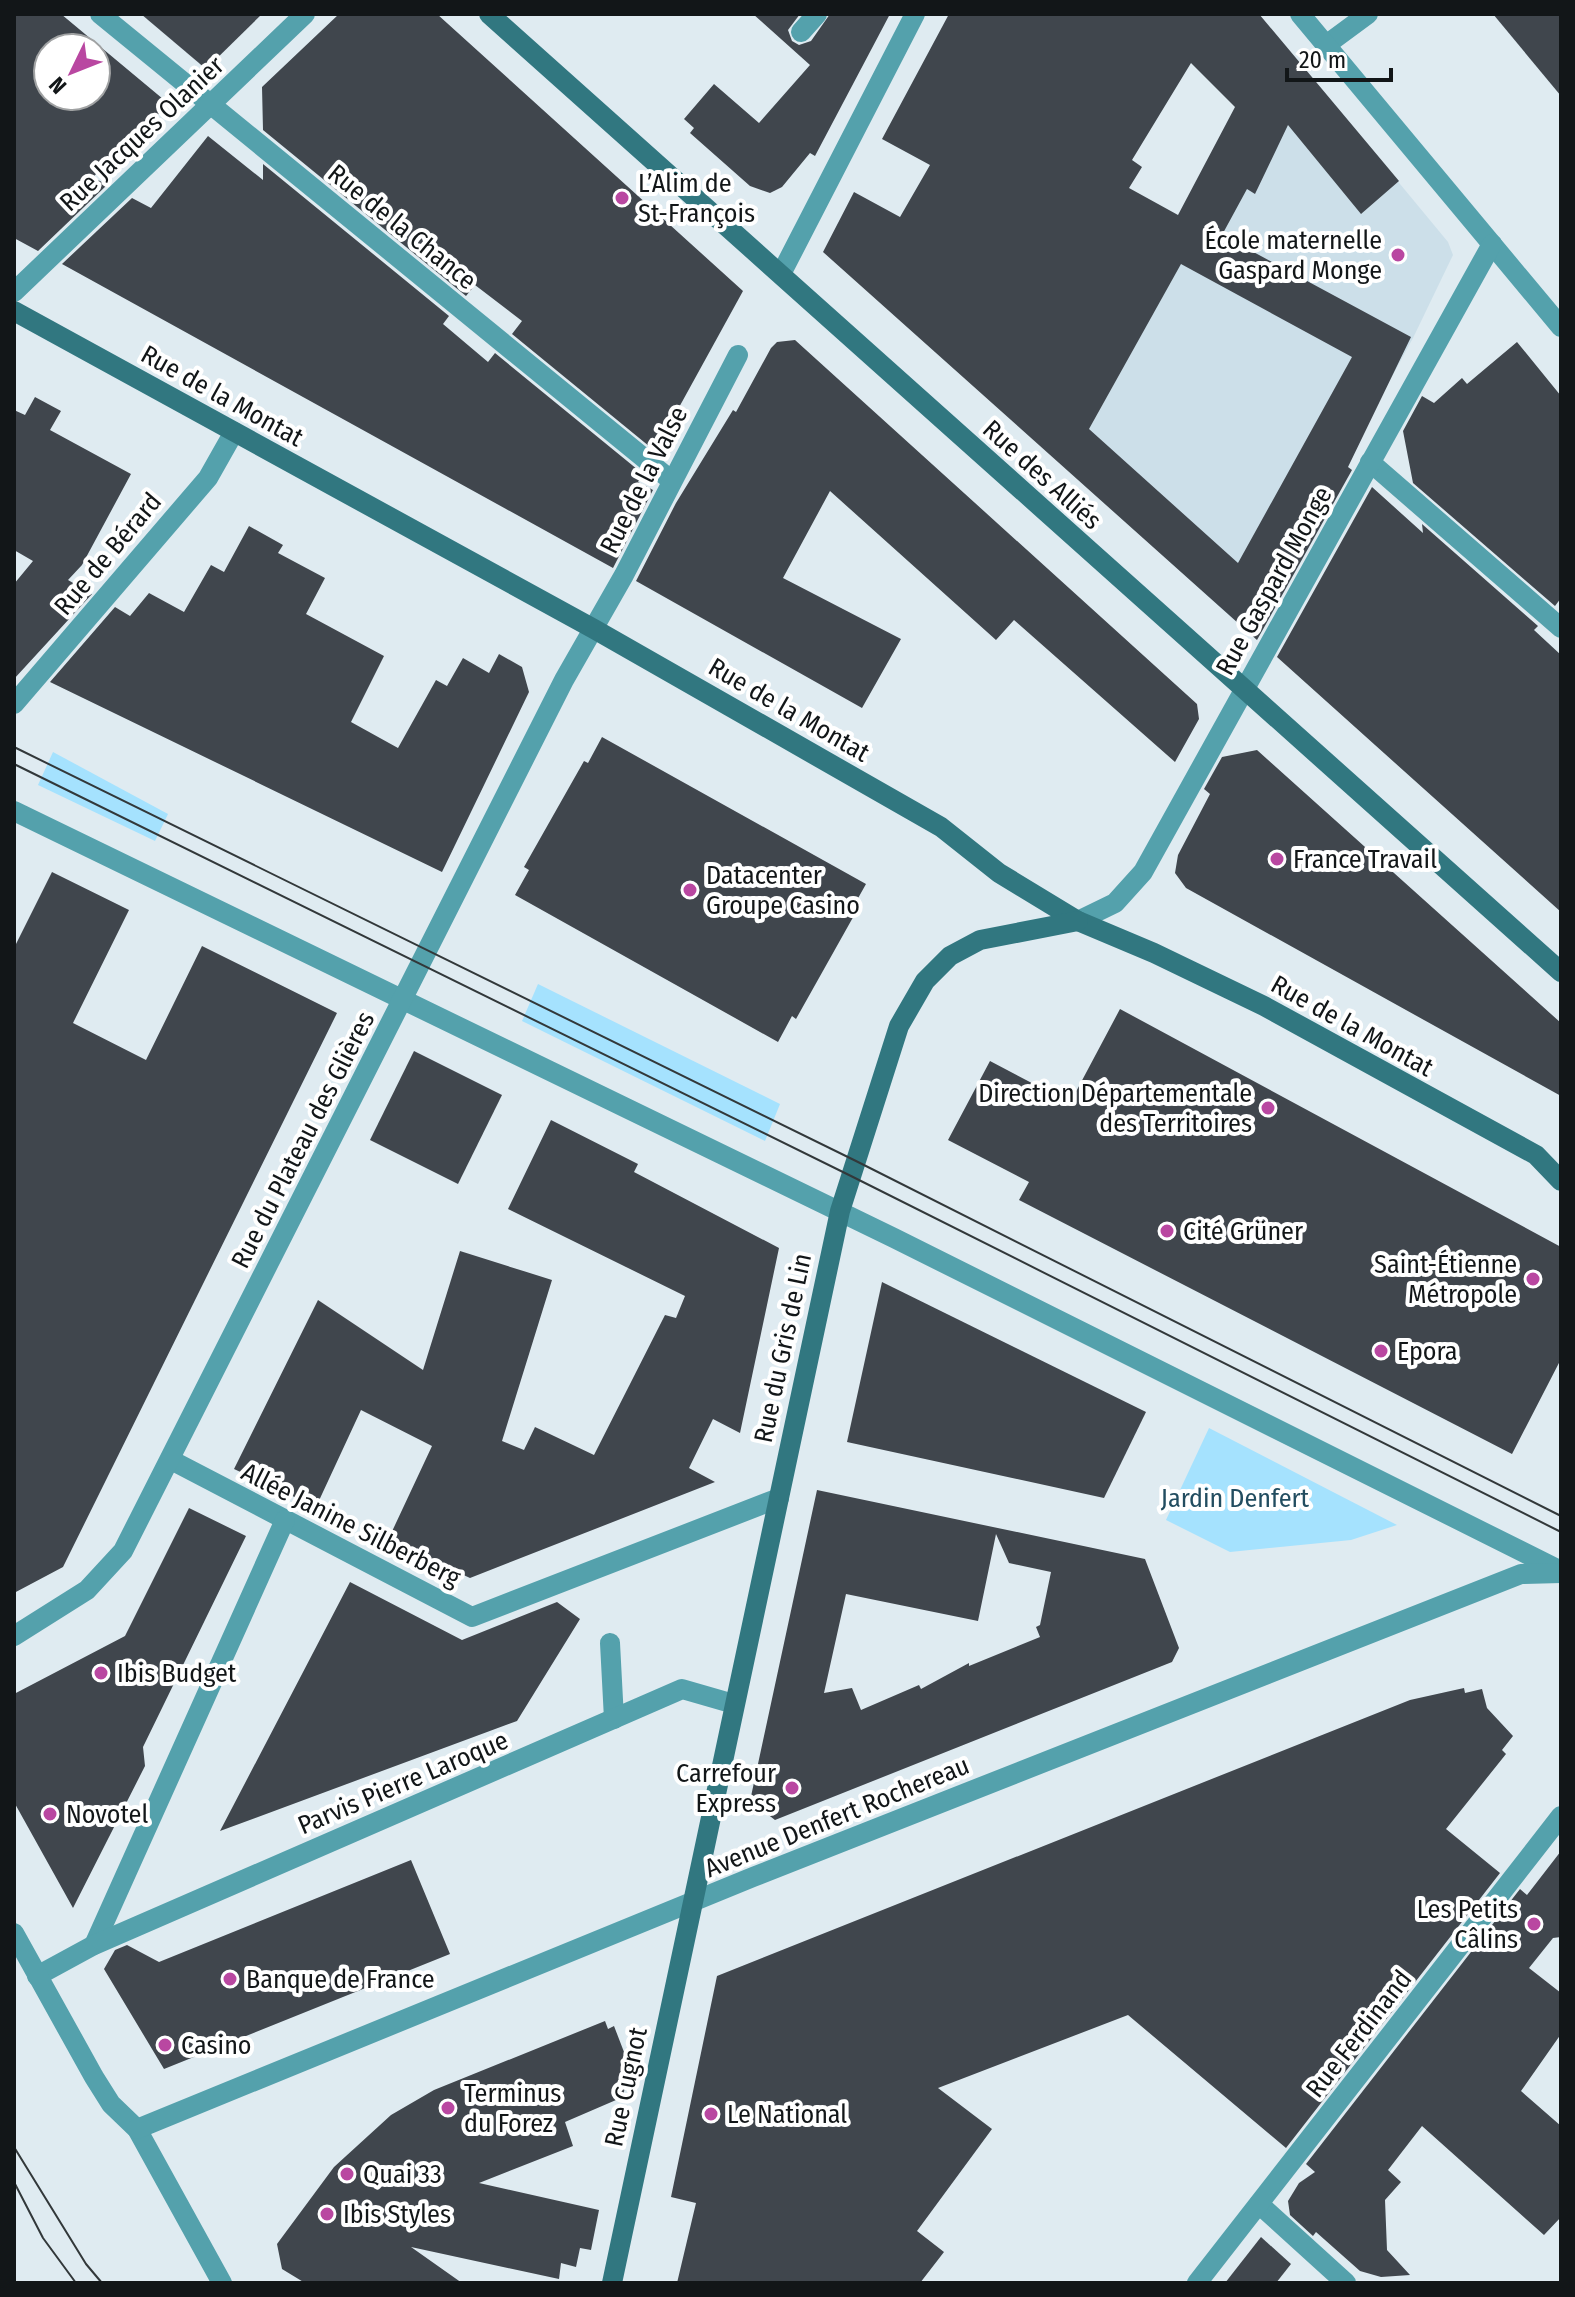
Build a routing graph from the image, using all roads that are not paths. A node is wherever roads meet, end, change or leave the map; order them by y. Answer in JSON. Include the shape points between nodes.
{"nodes":[{"id":1,"x":100,"y":14,"type":"edge"},
{"id":2,"x":305,"y":14,"type":"edge"},
{"id":3,"x":489,"y":14,"type":"edge"},
{"id":4,"x":817,"y":14,"type":"edge"},
{"id":5,"x":915,"y":14,"type":"edge"},
{"id":6,"x":1300,"y":14,"type":"edge"},
{"id":7,"x":1368,"y":14,"type":"edge"},
{"id":8,"x":801,"y":32,"type":"dead end"},
{"id":9,"x":1326,"y":45,"type":"junction"},
{"id":10,"x":211,"y":105,"type":"junction"},
{"id":11,"x":1492,"y":244,"type":"junction"},
{"id":12,"x":781,"y":274,"type":"junction"},
{"id":13,"x":14,"y":292,"type":"edge"},
{"id":14,"x":14,"y":311,"type":"edge"},
{"id":15,"x":1561,"y":327,"type":"edge"},
{"id":16,"x":738,"y":355,"type":"dead end"},
{"id":17,"x":234,"y":432,"type":"junction"},
{"id":18,"x":1370,"y":462,"type":"junction"},
{"id":19,"x":672,"y":481,"type":"junction"},
{"id":20,"x":1561,"y":628,"type":"edge"},
{"id":21,"x":594,"y":629,"type":"junction"},
{"id":22,"x":1243,"y":691,"type":"junction"},
{"id":23,"x":14,"y":704,"type":"edge"},
{"id":24,"x":14,"y":811,"type":"edge"},
{"id":25,"x":1078,"y":921,"type":"junction"},
{"id":26,"x":1561,"y":972,"type":"edge"},
{"id":27,"x":402,"y":1002,"type":"junction"},
{"id":28,"x":1536,"y":1155,"type":"junction"},
{"id":29,"x":1561,"y":1158,"type":"edge"},
{"id":30,"x":1561,"y":1181,"type":"edge"},
{"id":31,"x":840,"y":1211,"type":"junction"},
{"id":32,"x":171,"y":1460,"type":"junction"},
{"id":33,"x":779,"y":1498,"type":"junction"},
{"id":34,"x":285,"y":1520,"type":"junction"},
{"id":35,"x":1561,"y":1572,"type":"edge"},
{"id":36,"x":14,"y":1636,"type":"edge"},
{"id":37,"x":610,"y":1643,"type":"dead end"},
{"id":38,"x":734,"y":1704,"type":"junction"},
{"id":39,"x":614,"y":1719,"type":"junction"},
{"id":40,"x":1561,"y":1816,"type":"edge"},
{"id":41,"x":692,"y":1903,"type":"junction"},
{"id":42,"x":14,"y":1933,"type":"edge"},
{"id":43,"x":94,"y":1945,"type":"junction"},
{"id":44,"x":37,"y":1976,"type":"junction"},
{"id":45,"x":137,"y":2129,"type":"junction"},
{"id":46,"x":1259,"y":2204,"type":"junction"},
{"id":47,"x":222,"y":2283,"type":"edge"},
{"id":48,"x":612,"y":2283,"type":"edge"},
{"id":49,"x":1197,"y":2283,"type":"edge"},
{"id":50,"x":1346,"y":2283,"type":"edge"}],
"edges":[{"from":1,"to":10,"type":"street","name":"Rue de la Chance"},
{"from":2,"to":10,"type":"street","name":"Rue Jacques Olanier"},
{"from":3,"to":12,"type":"main road","name":"Rue des Alliés"},
{"from":4,"to":8,"type":"street"},
{"from":5,"to":12,"type":"street"},
{"from":6,"to":9,"type":"street"},
{"from":7,"to":9,"type":"street"},
{"from":9,"to":11,"type":"street"},
{"from":10,"to":13,"type":"street","name":"Rue Jacques Olanier"},
{"from":10,"to":19,"type":"street","name":"Rue de la Chance"},
{"from":11,"to":15,"type":"street"},
{"from":11,"to":18,"type":"street","name":"Rue Gaspard Monge"},
{"from":12,"to":22,"type":"main road","name":"Rue des Alliés"},
{"from":14,"to":17,"type":"main road","name":"Rue de la Montat"},
{"from":16,"to":19,"type":"street","name":"Rue de la Valse"},
{"from":17,"to":21,"type":"main road","name":"Rue de la Montat"},
{"from":17,"to":23,"type":"street","name":"Rue de Bérard","via":[[208,478]]},
{"from":18,"to":20,"type":"street"},
{"from":18,"to":22,"type":"street","name":"Rue Gaspard Monge"},
{"from":19,"to":21,"type":"street","name":"Rue de la Valse"},
{"from":21,"to":25,"type":"main road","name":"Rue de la Montat","via":[[941,827],[999,873]]},
{"from":21,"to":27,"type":"street","name":"Rue du Plateau des Glières"},
{"from":22,"to":25,"type":"street","name":"Rue Gaspard Monge","via":[[1143,872],[1115,903]]},
{"from":22,"to":26,"type":"main road","name":"Rue des Alliés"},
{"from":24,"to":27,"type":"street"},
{"from":25,"to":28,"type":"main road","name":"Rue de la Montat","via":[[1264,1006]]},
{"from":25,"to":31,"type":"main road","name":"Rue du Gris de Lin","via":[[980,940],[950,956],[925,981],[899,1026]]},
{"from":27,"to":31,"type":"street"},
{"from":27,"to":32,"type":"street","name":"Rue du Plateau des Glières"},
{"from":28,"to":29,"type":"main road","name":"Rue de la Montat"},
{"from":28,"to":30,"type":"main road","name":"Rue de la Montat"},
{"from":31,"to":33,"type":"main road","name":"Rue du Gris de Lin"},
{"from":31,"to":35,"type":"street"},
{"from":32,"to":34,"type":"street","name":"Allée Janine Silberberg"},
{"from":32,"to":36,"type":"street","name":"Rue du Plateau des Glières","via":[[123,1551],[87,1590]]},
{"from":33,"to":34,"type":"street","name":"Allée Janine Silberberg","via":[[472,1617]]},
{"from":33,"to":38,"type":"main road","name":"Rue du Gris de Lin"},
{"from":34,"to":43,"type":"street"},
{"from":35,"to":41,"type":"street","name":"Avenue Denfert Rochereau","via":[[1521,1574]]},
{"from":37,"to":39,"type":"street"},
{"from":38,"to":39,"type":"street","name":"Parvis Pierre Laroque","via":[[682,1689]]},
{"from":38,"to":41,"type":"main road","name":"Rue du Gris de Lin"},
{"from":39,"to":43,"type":"street","name":"Parvis Pierre Laroque"},
{"from":40,"to":46,"type":"street","name":"Rue Ferdinand"},
{"from":41,"to":45,"type":"street","name":"Avenue Denfert Rochereau"},
{"from":41,"to":48,"type":"main road","name":"Rue Cugnot"},
{"from":42,"to":44,"type":"street"},
{"from":43,"to":44,"type":"street","name":"Parvis Pierre Laroque"},
{"from":44,"to":45,"type":"street","via":[[111,2104]]},
{"from":45,"to":47,"type":"street"},
{"from":46,"to":49,"type":"street","name":"Rue Ferdinand"},
{"from":46,"to":50,"type":"street"}]}
